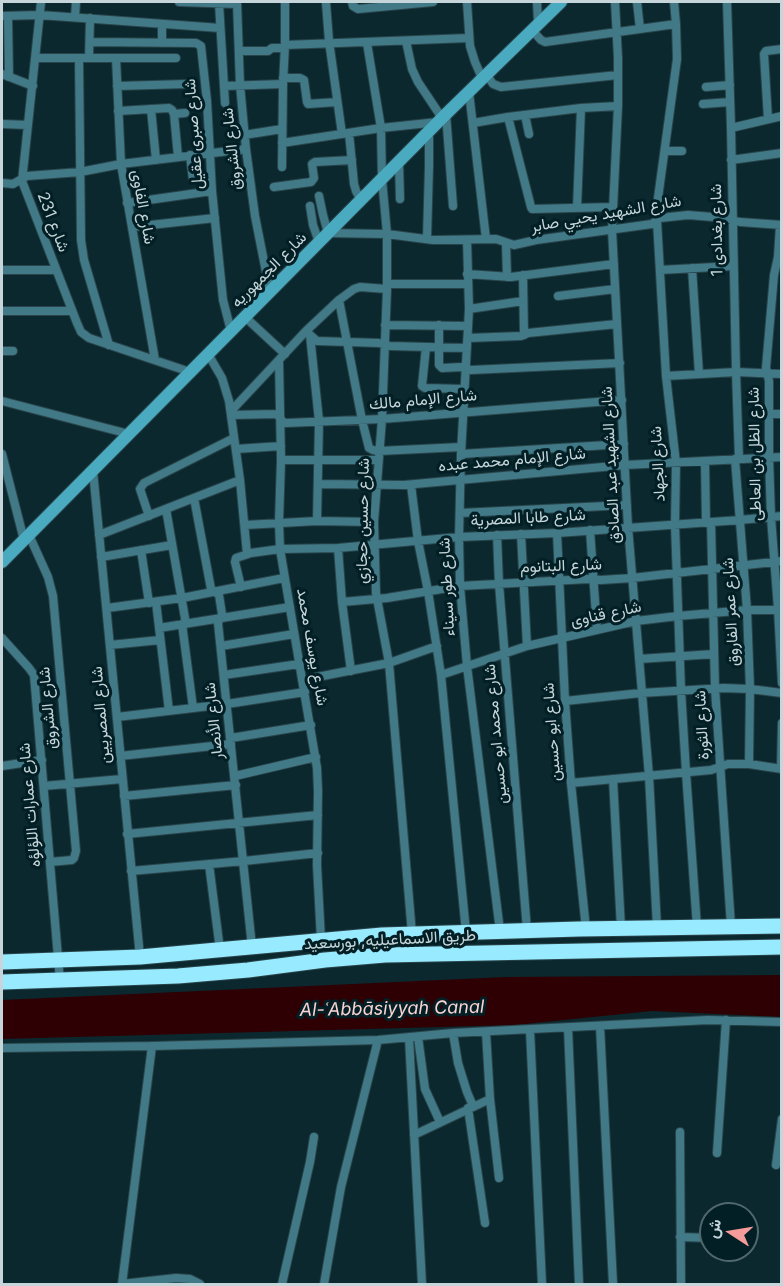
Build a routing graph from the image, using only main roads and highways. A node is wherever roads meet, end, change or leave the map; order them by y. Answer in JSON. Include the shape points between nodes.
{"nodes":[{"id":1,"x":561,"y":2,"type":"edge"},
{"id":2,"x":2,"y":562,"type":"edge"},
{"id":3,"x":782,"y":926,"type":"edge"},
{"id":4,"x":583,"y":928,"type":"junction"},
{"id":5,"x":616,"y":928,"type":"junction"},
{"id":6,"x":782,"y":947,"type":"edge"},
{"id":7,"x":611,"y":951,"type":"junction"},
{"id":8,"x":578,"y":952,"type":"junction"},
{"id":9,"x":2,"y":962,"type":"edge"},
{"id":10,"x":2,"y":982,"type":"edge"}],
"edges":[{"from":1,"to":2,"type":"main road","name":"شارع الجمهوريه"},
{"from":3,"to":5,"type":"highway","name":"طريق الاسماعيليه, بورسعيد"},
{"from":4,"to":5,"type":"highway","name":"طريق الاسماعيليه, بورسعيد"},
{"from":4,"to":8,"type":"highway","via":[[584,943]]},
{"from":4,"to":9,"type":"highway","name":"طريق الاسماعيليه, بورسعيد","via":[[412,934],[140,957]]},
{"from":5,"to":7,"type":"highway","via":[[606,934],[605,942]]},
{"from":6,"to":7,"type":"highway","name":"طريق الاسماعيليه, بورسعيد"},
{"from":7,"to":8,"type":"highway","name":"طريق الاسماعيليه, بورسعيد"},
{"from":8,"to":10,"type":"highway","name":"طريق الاسماعيليه, بورسعيد","via":[[385,955],[213,974]]}]}
